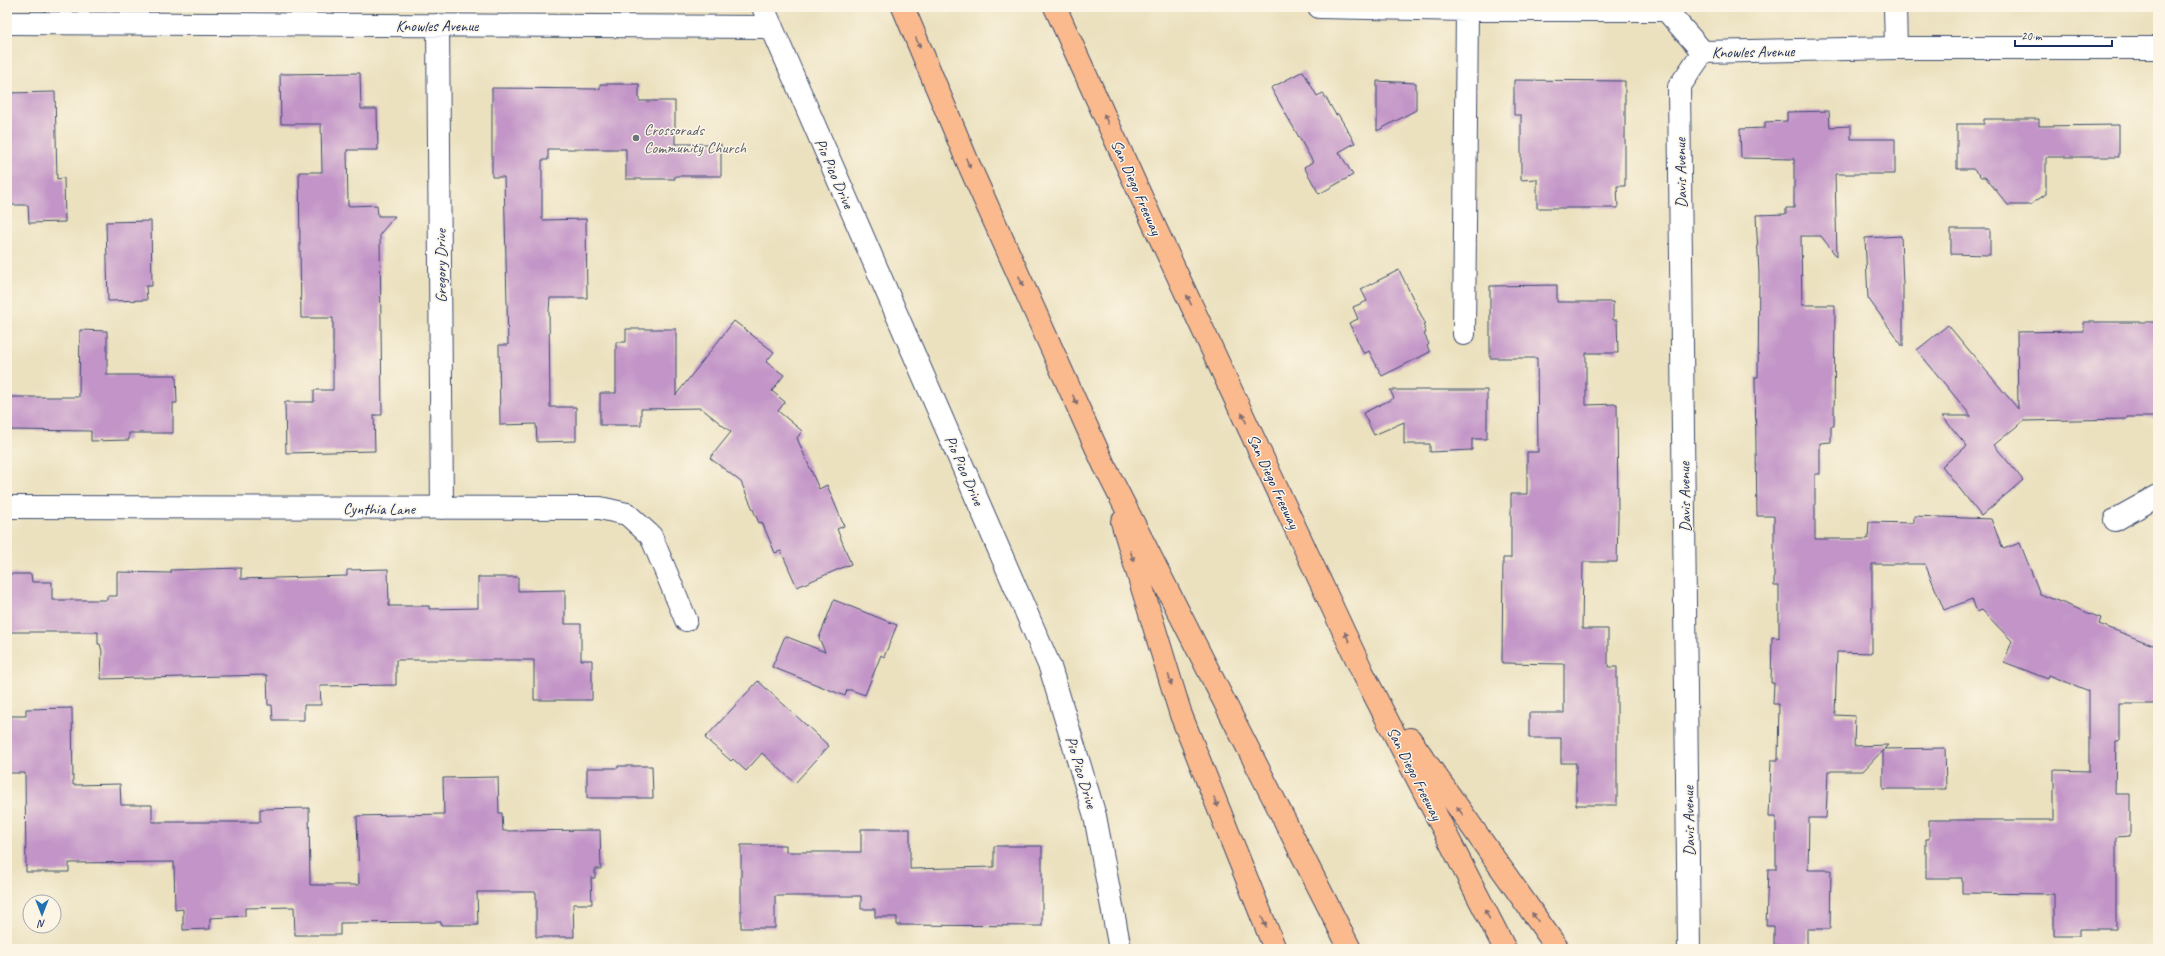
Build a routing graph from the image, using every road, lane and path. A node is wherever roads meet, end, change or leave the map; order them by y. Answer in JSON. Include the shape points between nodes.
{"nodes":[{"id":1,"x":763,"y":7,"type":"edge"},
{"id":2,"x":902,"y":7,"type":"edge"},
{"id":3,"x":1055,"y":7,"type":"edge"},
{"id":4,"x":1319,"y":7,"type":"edge"},
{"id":5,"x":1895,"y":7,"type":"edge"},
{"id":6,"x":1666,"y":8,"type":"edge"},
{"id":7,"x":1467,"y":10,"type":"junction"},
{"id":8,"x":7,"y":23,"type":"edge"},
{"id":9,"x":438,"y":25,"type":"junction"},
{"id":10,"x":772,"y":27,"type":"junction"},
{"id":11,"x":1896,"y":48,"type":"junction"},
{"id":12,"x":2158,"y":48,"type":"edge"},
{"id":13,"x":1703,"y":52,"type":"junction"},
{"id":14,"x":1464,"y":334,"type":"dead end"},
{"id":15,"x":1104,"y":465,"type":"junction"},
{"id":16,"x":2158,"y":496,"type":"edge"},
{"id":17,"x":7,"y":507,"type":"edge"},
{"id":18,"x":442,"y":508,"type":"junction"},
{"id":19,"x":2115,"y":520,"type":"dead end"},
{"id":20,"x":686,"y":620,"type":"dead end"},
{"id":21,"x":1363,"y":673,"type":"junction"},
{"id":22,"x":1120,"y":949,"type":"edge"},
{"id":23,"x":1275,"y":949,"type":"edge"},
{"id":24,"x":1350,"y":949,"type":"edge"},
{"id":25,"x":1505,"y":949,"type":"edge"},
{"id":26,"x":1558,"y":949,"type":"edge"},
{"id":27,"x":1689,"y":949,"type":"edge"}],
"edges":[{"from":1,"to":10,"type":"street","name":"Pio Pico Drive"},
{"from":2,"to":15,"type":"highway","one_way":true,"via":[[969,165]]},
{"from":21,"to":3,"type":"highway","name":"San Diego Freeway","one_way":true},
{"from":4,"to":7,"type":"street","name":"Knowles Avenue"},
{"from":5,"to":11,"type":"street"},
{"from":6,"to":7,"type":"street","name":"Knowles Avenue"},
{"from":6,"to":13,"type":"street","name":"Knowles Avenue"},
{"from":7,"to":14,"type":"street"},
{"from":8,"to":9,"type":"street","name":"Knowles Avenue"},
{"from":9,"to":10,"type":"street","name":"Knowles Avenue"},
{"from":9,"to":18,"type":"street","name":"Gregory Drive"},
{"from":10,"to":22,"type":"street","name":"Pio Pico Drive","via":[[1050,667],[1095,816]]},
{"from":11,"to":12,"type":"street","name":"Knowles Avenue"},
{"from":11,"to":13,"type":"street","name":"Knowles Avenue"},
{"from":13,"to":27,"type":"street","name":"Davis Avenue","via":[[1679,87]]},
{"from":15,"to":23,"type":"highway","one_way":true,"via":[[1181,715]]},
{"from":15,"to":24,"type":"highway"},
{"from":16,"to":19,"type":"street"},
{"from":17,"to":18,"type":"street","name":"Cynthia Lane"},
{"from":18,"to":20,"type":"street","name":"Cynthia Lane","via":[[600,508],[627,514],[652,536]]},
{"from":25,"to":21,"type":"highway","name":"San Diego Freeway","one_way":true},
{"from":26,"to":21,"type":"highway","one_way":true}]}
